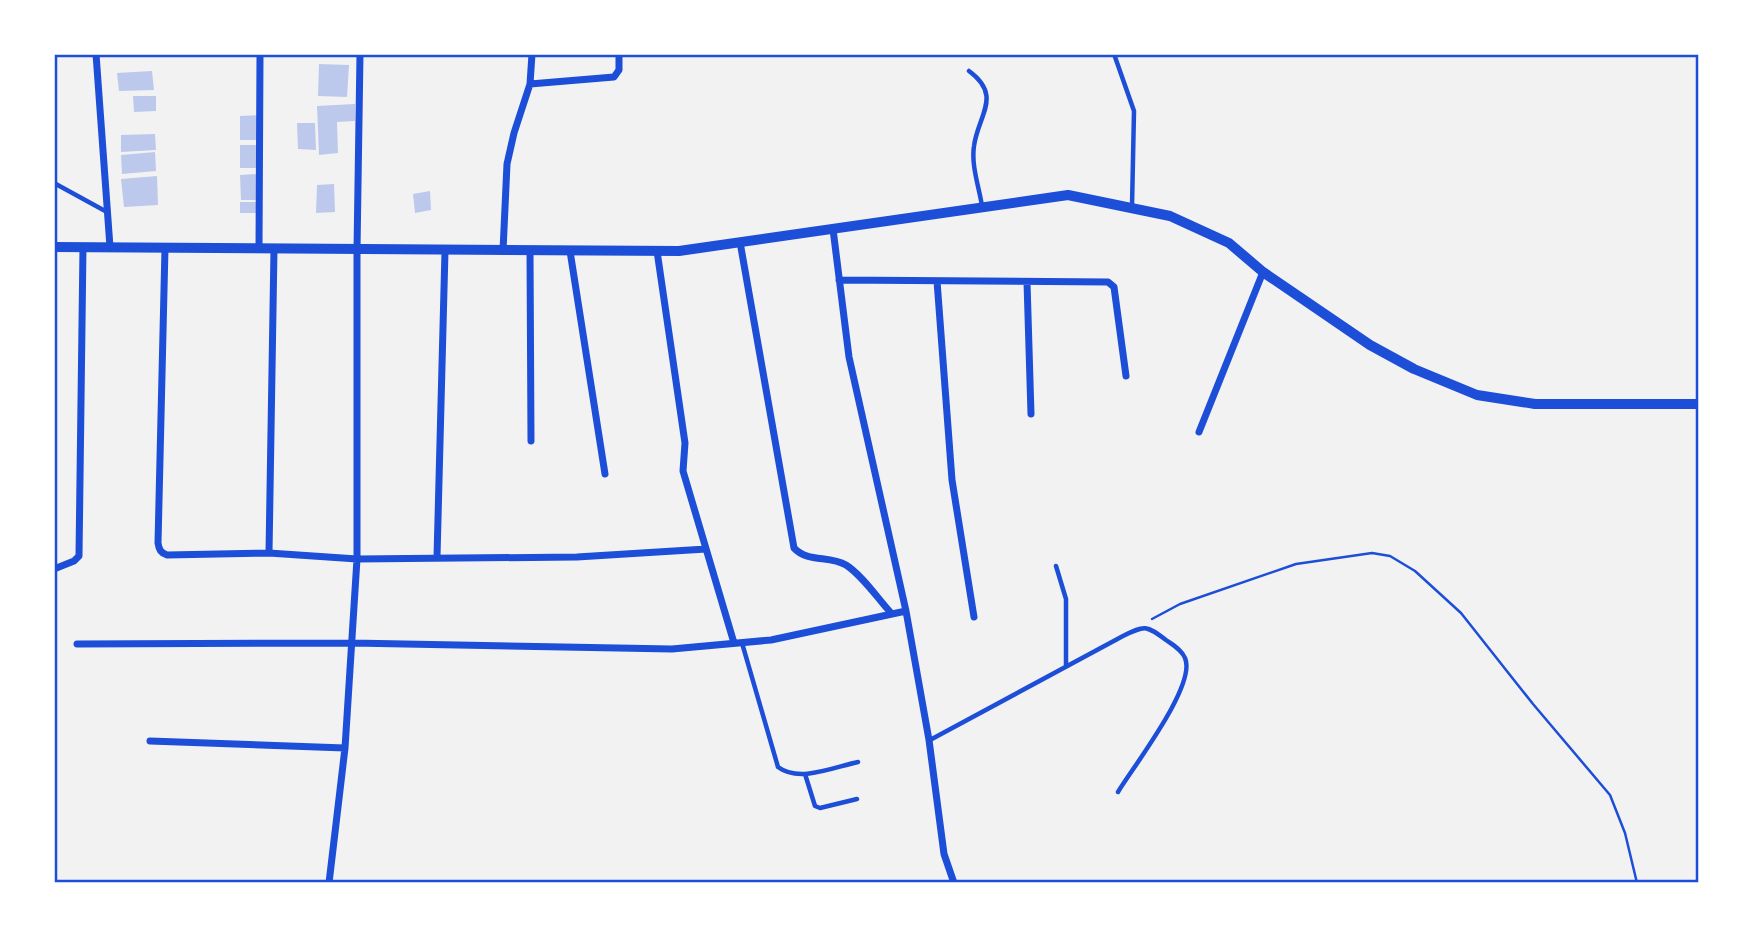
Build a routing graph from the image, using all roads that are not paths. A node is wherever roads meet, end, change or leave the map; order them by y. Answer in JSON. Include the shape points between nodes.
{"nodes":[{"id":1,"x":96,"y":54,"type":"edge"},
{"id":2,"x":260,"y":54,"type":"edge"},
{"id":3,"x":360,"y":54,"type":"edge"},
{"id":4,"x":532,"y":54,"type":"edge"},
{"id":5,"x":619,"y":54,"type":"edge"},
{"id":6,"x":1114,"y":54,"type":"edge"},
{"id":7,"x":970,"y":71,"type":"dead end"},
{"id":8,"x":530,"y":84,"type":"junction"},
{"id":9,"x":54,"y":183,"type":"edge"},
{"id":10,"x":982,"y":207,"type":"junction"},
{"id":11,"x":1132,"y":208,"type":"junction"},
{"id":12,"x":107,"y":213,"type":"junction"},
{"id":13,"x":833,"y":229,"type":"junction"},
{"id":14,"x":740,"y":242,"type":"junction"},
{"id":15,"x":54,"y":247,"type":"edge"},
{"id":16,"x":83,"y":247,"type":"junction"},
{"id":17,"x":110,"y":247,"type":"junction"},
{"id":18,"x":165,"y":248,"type":"junction"},
{"id":19,"x":259,"y":248,"type":"junction"},
{"id":20,"x":274,"y":249,"type":"junction"},
{"id":21,"x":357,"y":250,"type":"junction"},
{"id":22,"x":445,"y":251,"type":"junction"},
{"id":23,"x":503,"y":251,"type":"junction"},
{"id":24,"x":530,"y":251,"type":"junction"},
{"id":25,"x":570,"y":251,"type":"junction"},
{"id":26,"x":657,"y":251,"type":"junction"},
{"id":27,"x":1263,"y":272,"type":"junction"},
{"id":28,"x":839,"y":280,"type":"junction"},
{"id":29,"x":937,"y":281,"type":"junction"},
{"id":30,"x":1027,"y":282,"type":"junction"},
{"id":31,"x":1126,"y":376,"type":"dead end"},
{"id":32,"x":1699,"y":404,"type":"edge"},
{"id":33,"x":1031,"y":414,"type":"dead end"},
{"id":34,"x":1199,"y":432,"type":"dead end"},
{"id":35,"x":531,"y":441,"type":"dead end"},
{"id":36,"x":605,"y":474,"type":"dead end"},
{"id":37,"x":706,"y":549,"type":"junction"},
{"id":38,"x":269,"y":554,"type":"junction"},
{"id":39,"x":437,"y":557,"type":"junction"},
{"id":40,"x":357,"y":559,"type":"junction"},
{"id":41,"x":1056,"y":566,"type":"dead end"},
{"id":42,"x":54,"y":569,"type":"edge"},
{"id":43,"x":906,"y":611,"type":"junction"},
{"id":44,"x":892,"y":614,"type":"junction"},
{"id":45,"x":974,"y":617,"type":"dead end"},
{"id":46,"x":352,"y":643,"type":"junction"},
{"id":47,"x":738,"y":643,"type":"junction"},
{"id":48,"x":77,"y":644,"type":"dead end"},
{"id":49,"x":1066,"y":667,"type":"junction"},
{"id":50,"x":929,"y":740,"type":"junction"},
{"id":51,"x":150,"y":741,"type":"dead end"},
{"id":52,"x":345,"y":748,"type":"junction"},
{"id":53,"x":858,"y":762,"type":"dead end"},
{"id":54,"x":805,"y":774,"type":"junction"},
{"id":55,"x":1118,"y":792,"type":"dead end"},
{"id":56,"x":857,"y":799,"type":"dead end"},
{"id":57,"x":329,"y":883,"type":"edge"},
{"id":58,"x":954,"y":883,"type":"edge"}],
"edges":[{"from":1,"to":12,"type":"street"},
{"from":2,"to":19,"type":"street"},
{"from":3,"to":21,"type":"street"},
{"from":4,"to":8,"type":"street"},
{"from":5,"to":8,"type":"street","via":[[614,77]]},
{"from":6,"to":11,"type":"lane","via":[[1135,111]]},
{"from":7,"to":10,"type":"lane","via":[[987,99],[974,145]]},
{"from":8,"to":23,"type":"street","via":[[510,150]]},
{"from":9,"to":12,"type":"lane"},
{"from":10,"to":11,"type":"main road","via":[[1068,195]]},
{"from":10,"to":13,"type":"main road"},
{"from":11,"to":27,"type":"main road","via":[[1170,216],[1229,243]]},
{"from":12,"to":17,"type":"street"},
{"from":13,"to":14,"type":"main road"},
{"from":13,"to":28,"type":"street"},
{"from":14,"to":26,"type":"main road"},
{"from":14,"to":44,"type":"street","via":[[794,548],[801,556],[849,567]]},
{"from":15,"to":16,"type":"main road"},
{"from":16,"to":17,"type":"main road"},
{"from":16,"to":42,"type":"street","via":[[79,556]]},
{"from":17,"to":18,"type":"main road"},
{"from":18,"to":19,"type":"main road"},
{"from":18,"to":38,"type":"street","via":[[159,550],[167,555]]},
{"from":19,"to":20,"type":"main road"},
{"from":20,"to":21,"type":"main road"},
{"from":20,"to":38,"type":"street"},
{"from":21,"to":22,"type":"main road"},
{"from":21,"to":40,"type":"street"},
{"from":22,"to":23,"type":"main road"},
{"from":22,"to":39,"type":"street"},
{"from":23,"to":24,"type":"main road"},
{"from":24,"to":25,"type":"main road"},
{"from":24,"to":35,"type":"street"},
{"from":25,"to":26,"type":"main road"},
{"from":25,"to":36,"type":"street"},
{"from":26,"to":37,"type":"street","via":[[685,443],[683,471]]},
{"from":27,"to":32,"type":"main road","via":[[1370,345],[1477,395],[1535,404]]},
{"from":27,"to":34,"type":"street"},
{"from":28,"to":29,"type":"street"},
{"from":28,"to":43,"type":"street","via":[[849,357]]},
{"from":29,"to":30,"type":"street"},
{"from":29,"to":45,"type":"street","via":[[951,466]]},
{"from":30,"to":31,"type":"street","via":[[1111,284]]},
{"from":30,"to":33,"type":"street"},
{"from":37,"to":39,"type":"street","via":[[577,557]]},
{"from":37,"to":47,"type":"street"},
{"from":38,"to":40,"type":"street"},
{"from":39,"to":40,"type":"street"},
{"from":40,"to":46,"type":"street"},
{"from":41,"to":49,"type":"lane","via":[[1066,599]]},
{"from":43,"to":44,"type":"street"},
{"from":43,"to":50,"type":"street"},
{"from":44,"to":47,"type":"street","via":[[818,632]]},
{"from":46,"to":47,"type":"street","via":[[672,649]]},
{"from":46,"to":48,"type":"street"},
{"from":46,"to":52,"type":"street"},
{"from":47,"to":54,"type":"lane","via":[[778,767],[786,773]]},
{"from":49,"to":50,"type":"lane"},
{"from":49,"to":55,"type":"lane","via":[[1145,626],[1181,651],[1187,665],[1158,734]]},
{"from":50,"to":58,"type":"street","via":[[944,854]]},
{"from":51,"to":52,"type":"street"},
{"from":52,"to":57,"type":"street"},
{"from":53,"to":54,"type":"lane"},
{"from":54,"to":56,"type":"lane","via":[[815,806]]}]}
